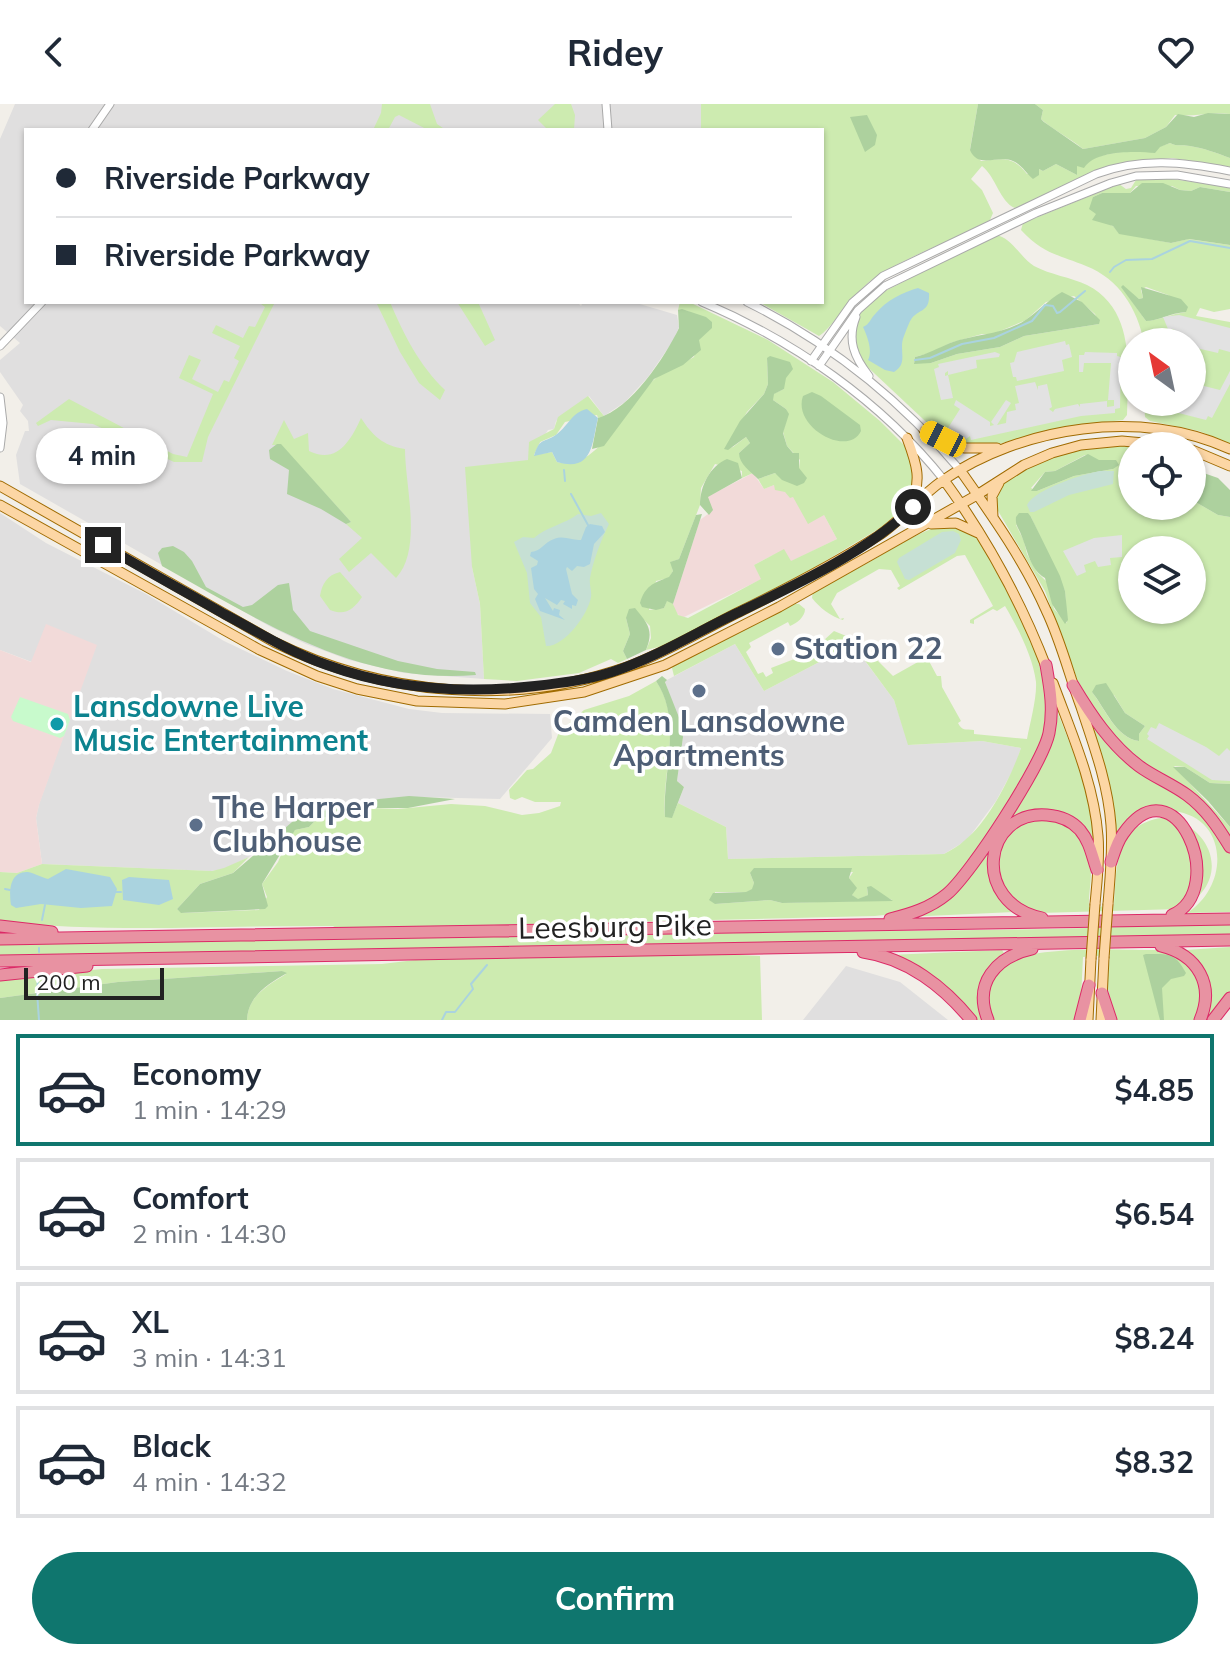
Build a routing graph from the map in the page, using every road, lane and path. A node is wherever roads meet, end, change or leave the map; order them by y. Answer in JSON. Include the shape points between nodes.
{"nodes":[{"id":1,"x":110,"y":104,"type":"edge"},
{"id":2,"x":606,"y":104,"type":"edge"},
{"id":3,"x":93,"y":128,"type":"edge"},
{"id":4,"x":608,"y":128,"type":"edge"},
{"id":5,"x":1230,"y":171,"type":"edge"},
{"id":6,"x":1230,"y":184,"type":"edge"},
{"id":7,"x":40,"y":304,"type":"edge"},
{"id":8,"x":706,"y":304,"type":"edge"},
{"id":9,"x":750,"y":304,"type":"edge"},
{"id":10,"x":858,"y":310,"type":"junction"},
{"id":11,"x":0,"y":345,"type":"edge"},
{"id":12,"x":821,"y":345,"type":"junction"},
{"id":13,"x":829,"y":350,"type":"junction"},
{"id":14,"x":815,"y":363,"type":"junction"},
{"id":15,"x":875,"y":384,"type":"junction"},
{"id":16,"x":0,"y":397,"type":"edge"},
{"id":17,"x":924,"y":430,"type":"junction"},
{"id":18,"x":907,"y":438,"type":"junction"},
{"id":19,"x":1118,"y":442,"type":"edge"},
{"id":20,"x":1016,"y":445,"type":"junction"},
{"id":21,"x":0,"y":448,"type":"edge"},
{"id":22,"x":1230,"y":449,"type":"edge"},
{"id":23,"x":1206,"y":456,"type":"edge"},
{"id":24,"x":1230,"y":466,"type":"edge"},
{"id":25,"x":960,"y":470,"type":"junction"},
{"id":26,"x":1006,"y":477,"type":"junction"},
{"id":27,"x":944,"y":480,"type":"junction"},
{"id":28,"x":0,"y":486,"type":"edge"},
{"id":29,"x":977,"y":495,"type":"junction"},
{"id":30,"x":962,"y":504,"type":"junction"},
{"id":31,"x":0,"y":505,"type":"edge"},
{"id":32,"x":993,"y":517,"type":"junction"},
{"id":33,"x":897,"y":522,"type":"junction"},
{"id":34,"x":924,"y":525,"type":"junction"},
{"id":35,"x":982,"y":535,"type":"junction"},
{"id":36,"x":1046,"y":665,"type":"junction"},
{"id":37,"x":1073,"y":685,"type":"junction"},
{"id":38,"x":1197,"y":824,"type":"dead end"},
{"id":39,"x":1230,"y":847,"type":"edge"},
{"id":40,"x":1111,"y":862,"type":"junction"},
{"id":41,"x":1097,"y":870,"type":"junction"},
{"id":42,"x":1203,"y":900,"type":"dead end"},
{"id":43,"x":1230,"y":919,"type":"edge"},
{"id":44,"x":1145,"y":920,"type":"junction"},
{"id":45,"x":1058,"y":921,"type":"junction"},
{"id":46,"x":857,"y":925,"type":"junction"},
{"id":47,"x":0,"y":926,"type":"edge"},
{"id":48,"x":92,"y":938,"type":"junction"},
{"id":49,"x":0,"y":939,"type":"edge"},
{"id":50,"x":1230,"y":940,"type":"edge"},
{"id":51,"x":1141,"y":942,"type":"junction"},
{"id":52,"x":1061,"y":943,"type":"junction"},
{"id":53,"x":827,"y":948,"type":"junction"},
{"id":54,"x":162,"y":959,"type":"junction"},
{"id":55,"x":0,"y":961,"type":"edge"},
{"id":56,"x":0,"y":975,"type":"edge"},
{"id":57,"x":1089,"y":985,"type":"junction"},
{"id":58,"x":1102,"y":993,"type":"junction"},
{"id":59,"x":1230,"y":998,"type":"edge"},
{"id":60,"x":971,"y":1020,"type":"edge"},
{"id":61,"x":988,"y":1020,"type":"edge"},
{"id":62,"x":1080,"y":1020,"type":"edge"},
{"id":63,"x":1088,"y":1020,"type":"edge"},
{"id":64,"x":1101,"y":1020,"type":"edge"},
{"id":65,"x":1111,"y":1020,"type":"edge"},
{"id":66,"x":1200,"y":1020,"type":"edge"},
{"id":67,"x":1213,"y":1020,"type":"edge"}],
"edges":[{"from":1,"to":3,"type":"street"},
{"from":2,"to":4,"type":"street"},
{"from":5,"to":12,"type":"street","via":[[1156,162],[1096,174],[883,276],[852,303]]},
{"from":6,"to":10,"type":"street","via":[[1162,175],[1111,183],[904,275]]},
{"from":7,"to":11,"type":"street"},
{"from":8,"to":14,"type":"street"},
{"from":9,"to":12,"type":"street"},
{"from":10,"to":13,"type":"street"},
{"from":10,"to":15,"type":"street","via":[[852,349]]},
{"from":12,"to":13,"type":"street"},
{"from":12,"to":14,"type":"street"},
{"from":13,"to":14,"type":"street"},
{"from":13,"to":15,"type":"street"},
{"from":14,"to":18,"type":"street"},
{"from":15,"to":17,"type":"street"},
{"from":16,"to":21,"type":"street"},
{"from":17,"to":20,"type":"main road","via":[[964,448]]},
{"from":17,"to":25,"type":"street"},
{"from":18,"to":27,"type":"street"},
{"from":18,"to":33,"type":"main road","via":[[918,481]]},
{"from":19,"to":26,"type":"main road","via":[[1081,445]]},
{"from":20,"to":22,"type":"main road","via":[[1077,430],[1130,425],[1173,430]]},
{"from":20,"to":25,"type":"main road"},
{"from":23,"to":24,"type":"main road"},
{"from":25,"to":27,"type":"main road"},
{"from":25,"to":29,"type":"main road"},
{"from":26,"to":29,"type":"main road"},
{"from":26,"to":32,"type":"main road","via":[[993,492]]},
{"from":27,"to":30,"type":"main road"},
{"from":27,"to":33,"type":"main road"},
{"from":28,"to":33,"type":"main road","via":[[298,653],[371,678],[460,690],[574,681],[637,663],[789,587]]},
{"from":29,"to":30,"type":"main road"},
{"from":29,"to":32,"type":"main road"},
{"from":30,"to":34,"type":"main road"},
{"from":30,"to":35,"type":"main road"},
{"from":31,"to":34,"type":"main road","via":[[288,664],[377,694],[463,705],[546,700],[642,674],[779,607]]},
{"from":32,"to":37,"type":"main road","via":[[1047,612]]},
{"from":34,"to":35,"type":"main road","via":[[956,523]]},
{"from":35,"to":36,"type":"main road"},
{"from":36,"to":41,"type":"main road","via":[[1092,797]]},
{"from":36,"to":46,"type":"highway","via":[[1053,711],[1045,747],[967,872],[927,907]]},
{"from":37,"to":39,"type":"highway","via":[[1120,750],[1198,804]]},
{"from":37,"to":40,"type":"main road","via":[[1105,782]]},
{"from":38,"to":40,"type":"highway","via":[[1171,813],[1148,815],[1129,826]]},
{"from":40,"to":58,"type":"main road","bridge":true},
{"from":41,"to":45,"type":"highway","via":[[1086,838],[1065,819],[1031,816],[1003,835],[992,866],[1001,894],[1025,914]]},
{"from":41,"to":57,"type":"main road","bridge":true},
{"from":42,"to":44,"type":"highway","via":[[1177,914]]},
{"from":43,"to":44,"type":"highway","name":"Leesburg Pike"},
{"from":44,"to":45,"type":"highway","name":"Leesburg Pike"},
{"from":45,"to":46,"type":"highway","name":"Leesburg Pike"},
{"from":46,"to":48,"type":"highway","name":"Leesburg Pike"},
{"from":47,"to":48,"type":"highway"},
{"from":48,"to":49,"type":"highway","name":"Leesburg Pike"},
{"from":50,"to":51,"type":"highway","name":"Leesburg Pike"},
{"from":51,"to":52,"type":"highway","name":"Leesburg Pike"},
{"from":51,"to":66,"type":"highway","via":[[1174,949],[1195,963],[1207,990]]},
{"from":52,"to":53,"type":"highway","name":"Leesburg Pike"},
{"from":52,"to":61,"type":"highway","via":[[1018,952],[994,966],[983,999]]},
{"from":53,"to":54,"type":"highway","name":"Leesburg Pike"},
{"from":53,"to":60,"type":"highway","via":[[903,964],[941,988]]},
{"from":54,"to":55,"type":"highway","name":"Leesburg Pike"},
{"from":54,"to":56,"type":"highway"},
{"from":57,"to":62,"type":"highway"},
{"from":57,"to":63,"type":"main road"},
{"from":58,"to":64,"type":"main road"},
{"from":58,"to":65,"type":"highway"},
{"from":59,"to":67,"type":"highway"}]}
